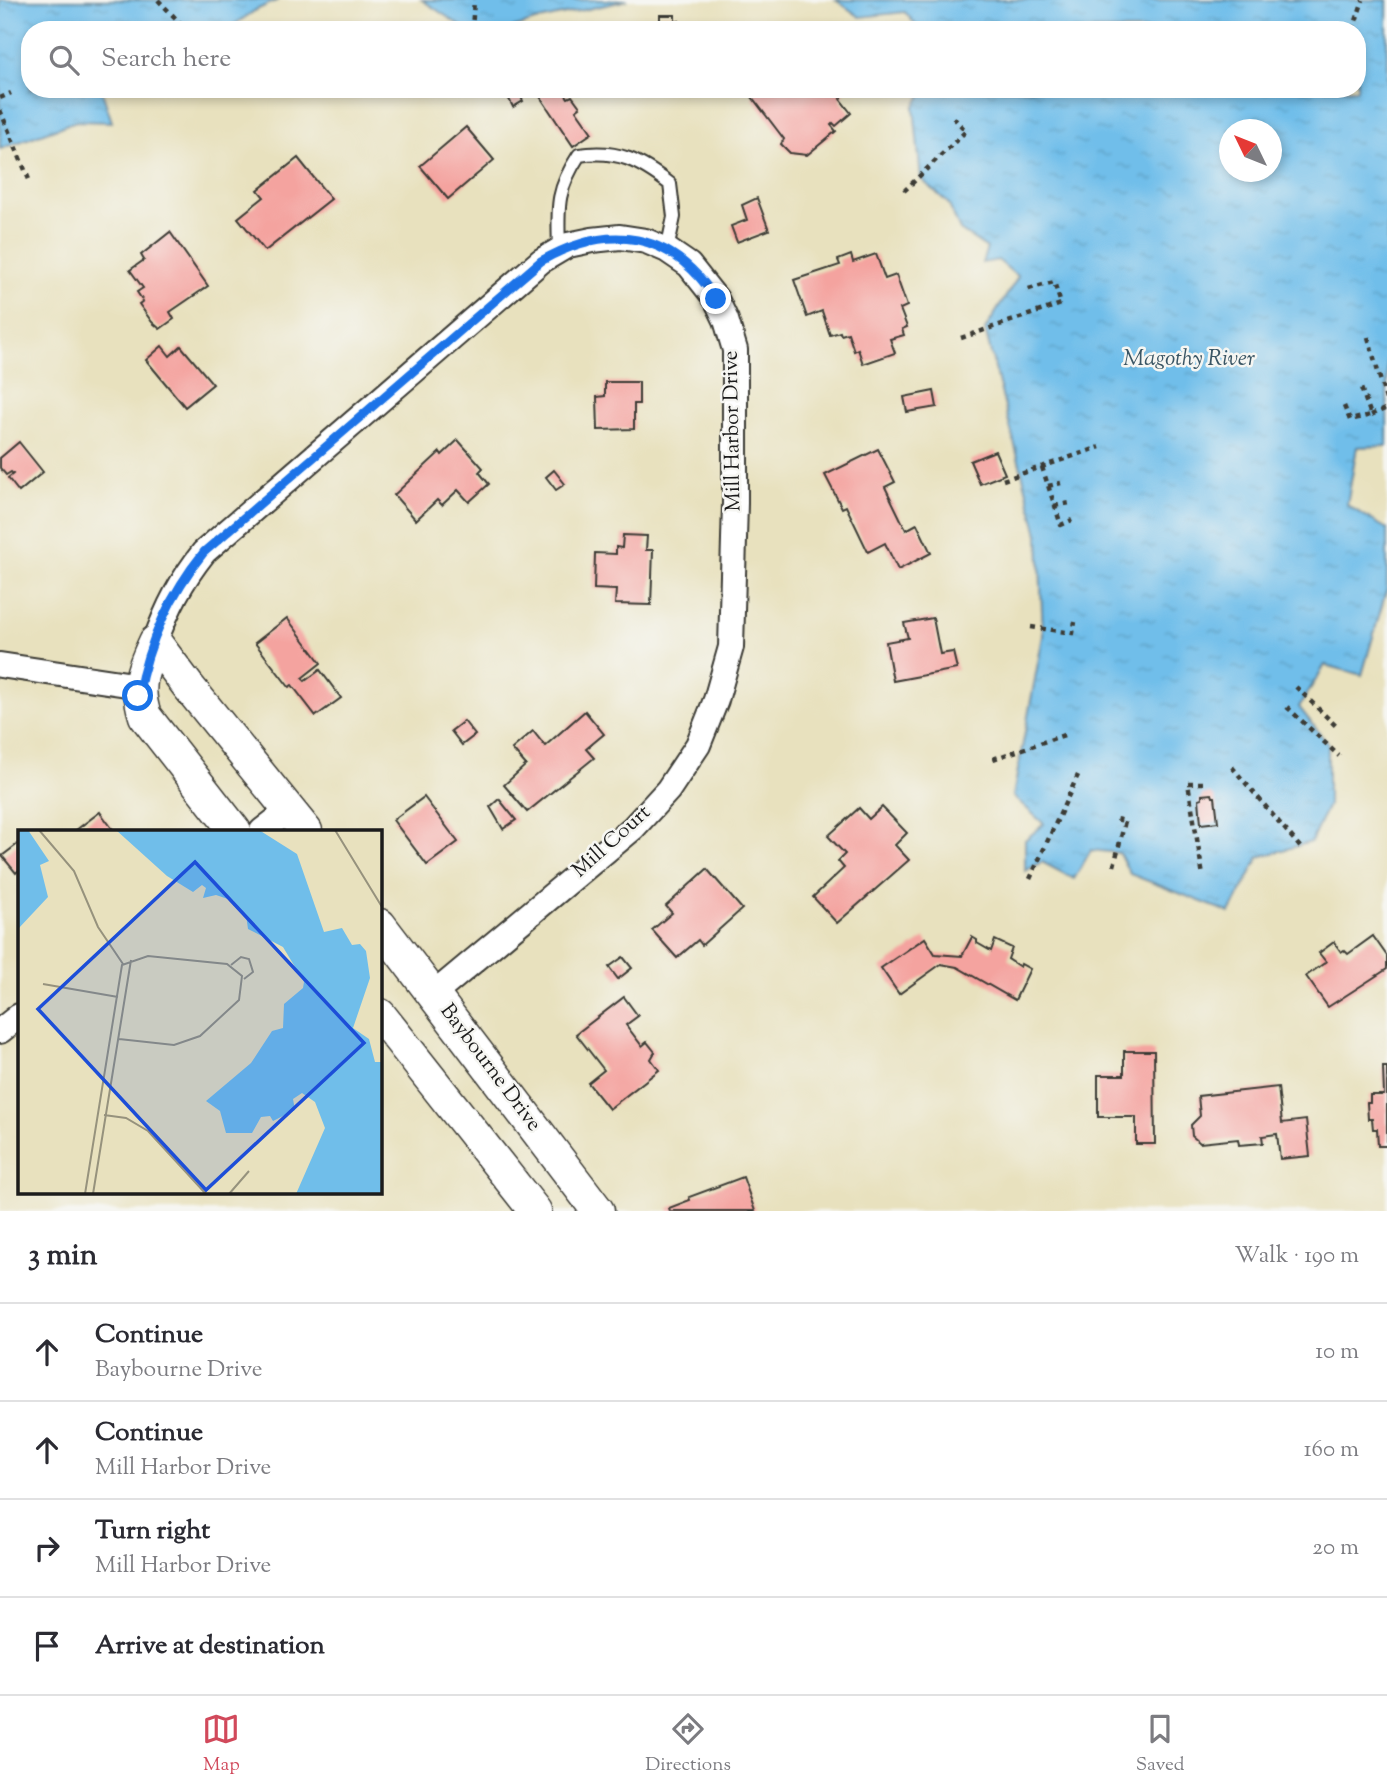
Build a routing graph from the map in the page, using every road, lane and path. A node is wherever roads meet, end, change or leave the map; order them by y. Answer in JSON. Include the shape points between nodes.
{"nodes":[{"id":1,"x":158,"y":0,"type":"edge"},
{"id":2,"x":474,"y":0,"type":"edge"},
{"id":3,"x":1363,"y":0,"type":"edge"},
{"id":4,"x":178,"y":21,"type":"edge"},
{"id":5,"x":473,"y":21,"type":"edge"},
{"id":6,"x":1356,"y":21,"type":"edge"},
{"id":7,"x":11,"y":93,"type":"dead end"},
{"id":8,"x":0,"y":98,"type":"edge"},
{"id":9,"x":0,"y":110,"type":"edge"},
{"id":10,"x":950,"y":114,"type":"dead end"},
{"id":11,"x":30,"y":182,"type":"dead end"},
{"id":12,"x":904,"y":191,"type":"dead end"},
{"id":13,"x":559,"y":250,"type":"junction"},
{"id":14,"x":667,"y":250,"type":"junction"},
{"id":15,"x":1025,"y":290,"type":"dead end"},
{"id":16,"x":1368,"y":337,"type":"dead end"},
{"id":17,"x":961,"y":338,"type":"dead end"},
{"id":18,"x":1361,"y":388,"type":"dead end"},
{"id":19,"x":1387,"y":405,"type":"edge"},
{"id":20,"x":1344,"y":406,"type":"dead end"},
{"id":21,"x":1371,"y":415,"type":"junction"},
{"id":22,"x":1100,"y":447,"type":"dead end"},
{"id":23,"x":1042,"y":467,"type":"junction"},
{"id":24,"x":1003,"y":480,"type":"dead end"},
{"id":25,"x":1061,"y":483,"type":"dead end"},
{"id":26,"x":1048,"y":486,"type":"junction"},
{"id":27,"x":1070,"y":503,"type":"dead end"},
{"id":28,"x":1055,"y":506,"type":"junction"},
{"id":29,"x":1072,"y":520,"type":"dead end"},
{"id":30,"x":1075,"y":622,"type":"dead end"},
{"id":31,"x":1031,"y":627,"type":"dead end"},
{"id":32,"x":155,"y":642,"type":"junction"},
{"id":33,"x":731,"y":647,"type":"joint"},
{"id":34,"x":0,"y":665,"type":"edge"},
{"id":35,"x":140,"y":686,"type":"junction"},
{"id":36,"x":1296,"y":687,"type":"dead end"},
{"id":37,"x":1287,"y":707,"type":"dead end"},
{"id":38,"x":1338,"y":728,"type":"dead end"},
{"id":39,"x":1064,"y":736,"type":"dead end"},
{"id":40,"x":1339,"y":756,"type":"dead end"},
{"id":41,"x":993,"y":759,"type":"dead end"},
{"id":42,"x":1232,"y":767,"type":"dead end"},
{"id":43,"x":1077,"y":775,"type":"dead end"},
{"id":44,"x":1203,"y":783,"type":"dead end"},
{"id":45,"x":1115,"y":818,"type":"dead end"},
{"id":46,"x":297,"y":821,"type":"edge"},
{"id":47,"x":234,"y":830,"type":"edge"},
{"id":48,"x":266,"y":830,"type":"edge"},
{"id":49,"x":1301,"y":848,"type":"dead end"},
{"id":50,"x":1114,"y":866,"type":"dead end"},
{"id":51,"x":1203,"y":876,"type":"dead end"},
{"id":52,"x":1030,"y":879,"type":"dead end"},
{"id":53,"x":382,"y":928,"type":"edge"},
{"id":54,"x":434,"y":994,"type":"junction"},
{"id":55,"x":18,"y":1017,"type":"edge"},
{"id":56,"x":382,"y":1018,"type":"edge"},
{"id":57,"x":0,"y":1031,"type":"edge"},
{"id":58,"x":535,"y":1211,"type":"edge"},
{"id":59,"x":598,"y":1211,"type":"edge"}],
"edges":[{"from":1,"to":4,"type":"path"},
{"from":2,"to":5,"type":"path"},
{"from":3,"to":6,"type":"path"},
{"from":7,"to":8,"type":"path"},
{"from":9,"to":11,"type":"path"},
{"from":10,"to":12,"type":"path","via":[[966,131]]},
{"from":13,"to":14,"type":"street","name":"Mill Harbor Drive","via":[[620,237]]},
{"from":13,"to":14,"type":"lane","via":[[558,202],[565,177],[579,155],[601,151],[637,161],[670,184],[674,217]]},
{"from":13,"to":32,"type":"street","name":"Mill Harbor Drive","via":[[204,552],[183,578]]},
{"from":14,"to":33,"type":"street","name":"Mill Harbor Drive","via":[[705,283],[726,320],[735,350]]},
{"from":15,"to":17,"type":"path","via":[[1054,282],[1061,304]]},
{"from":16,"to":19,"type":"path"},
{"from":18,"to":21,"type":"path"},
{"from":19,"to":21,"type":"path"},
{"from":20,"to":21,"type":"path","via":[[1350,420]]},
{"from":22,"to":23,"type":"path"},
{"from":23,"to":24,"type":"path"},
{"from":23,"to":26,"type":"path"},
{"from":25,"to":26,"type":"path"},
{"from":26,"to":28,"type":"path"},
{"from":27,"to":28,"type":"path"},
{"from":28,"to":29,"type":"path","via":[[1061,525]]},
{"from":30,"to":31,"type":"path","via":[[1073,633]]},
{"from":32,"to":35,"type":"street"},
{"from":32,"to":46,"type":"street"},
{"from":33,"to":54,"type":"street","name":"Mill Court","via":[[698,745],[668,790],[633,828]]},
{"from":34,"to":35,"type":"street"},
{"from":35,"to":47,"type":"street","via":[[138,696],[145,716]]},
{"from":36,"to":38,"type":"path"},
{"from":37,"to":40,"type":"path"},
{"from":39,"to":41,"type":"path"},
{"from":42,"to":49,"type":"path"},
{"from":43,"to":52,"type":"path"},
{"from":44,"to":51,"type":"path","via":[[1188,783]]},
{"from":45,"to":50,"type":"path","via":[[1125,821]]},
{"from":46,"to":48,"type":"street"},
{"from":53,"to":54,"type":"street","name":"Baybourne Drive"},
{"from":54,"to":59,"type":"street","name":"Baybourne Drive"},
{"from":55,"to":57,"type":"street"},
{"from":56,"to":58,"type":"street"}]}
